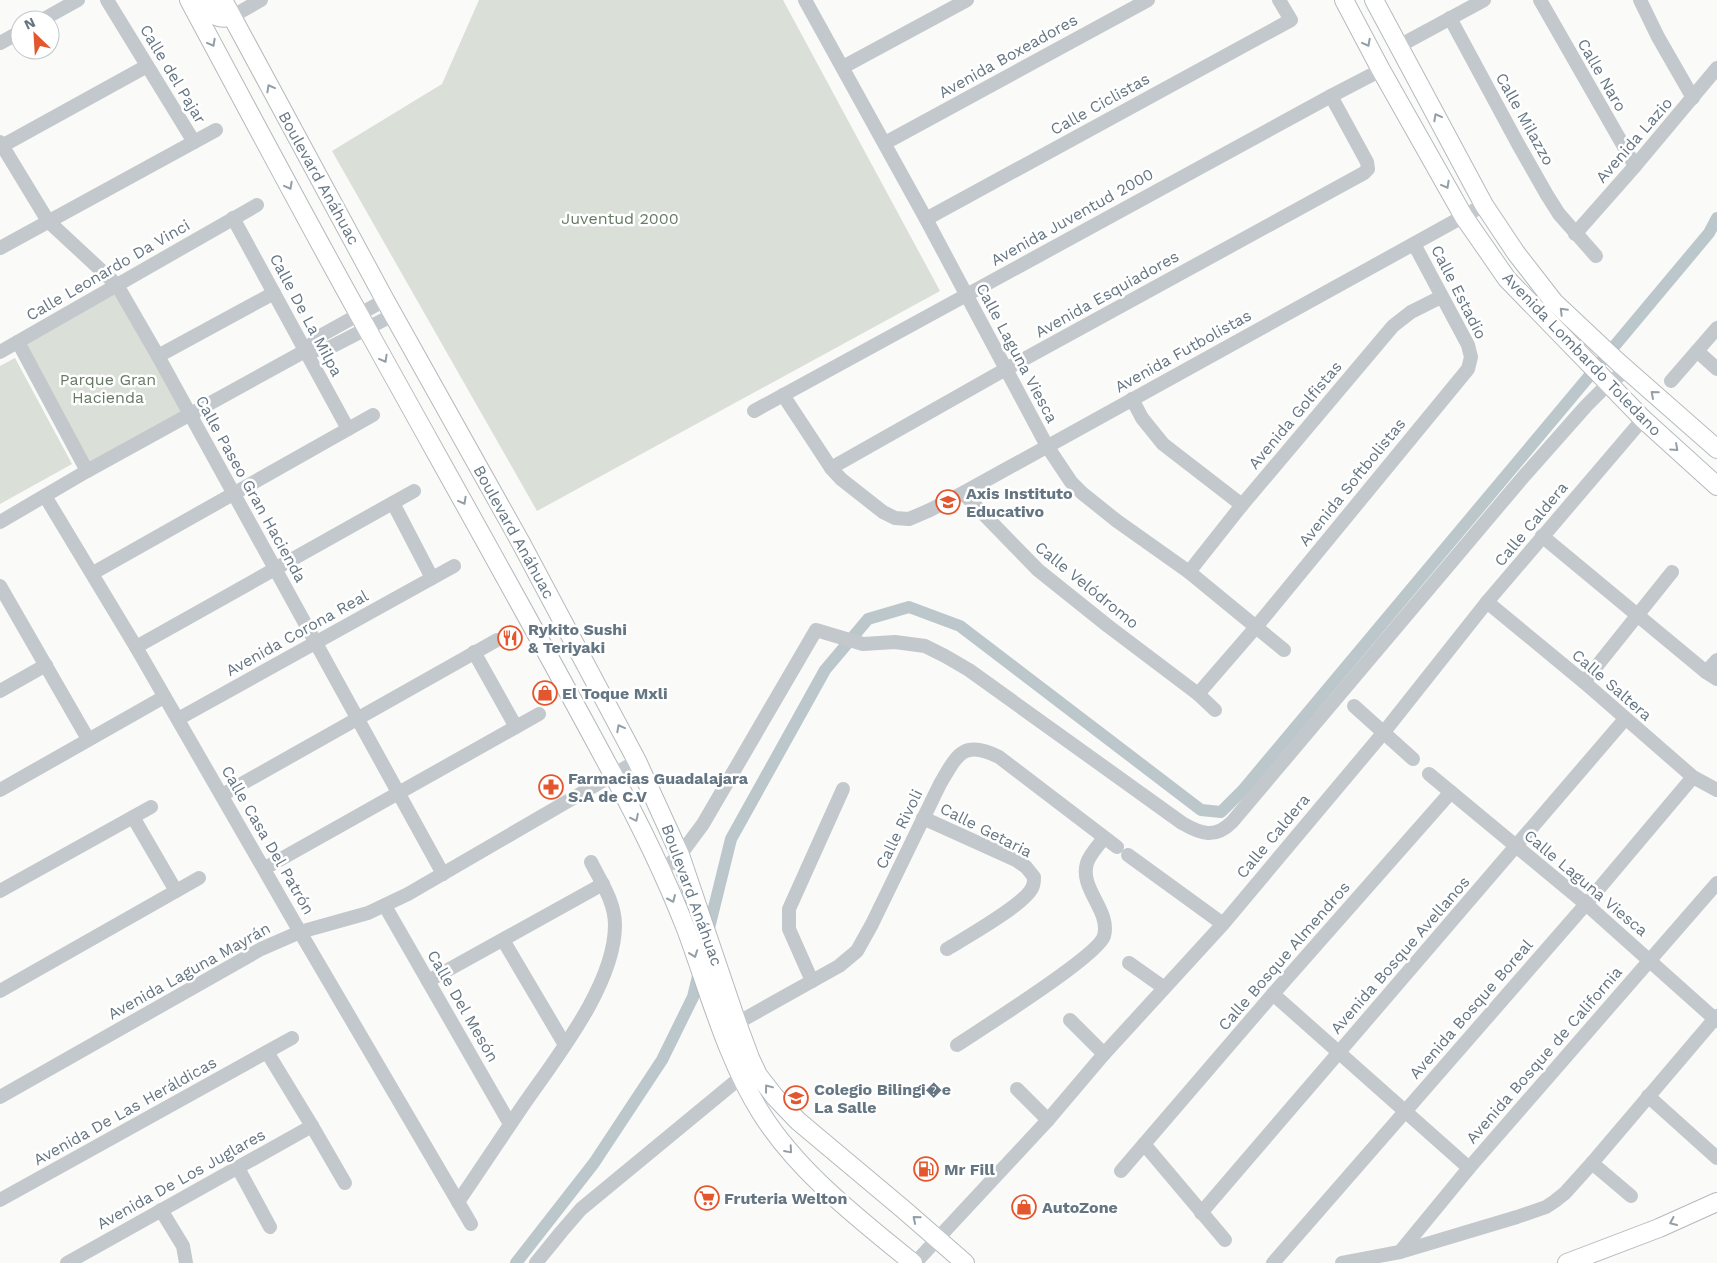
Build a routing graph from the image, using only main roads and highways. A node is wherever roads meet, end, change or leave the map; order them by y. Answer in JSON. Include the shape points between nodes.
{"nodes":[{"id":1,"x":189,"y":0,"type":"edge"},
{"id":2,"x":203,"y":0,"type":"edge"},
{"id":3,"x":223,"y":0,"type":"edge"},
{"id":4,"x":1344,"y":0,"type":"edge"},
{"id":5,"x":1374,"y":0,"type":"edge"},
{"id":6,"x":231,"y":17,"type":"junction"},
{"id":7,"x":1717,"y":449,"type":"edge"},
{"id":8,"x":1717,"y":486,"type":"edge"},
{"id":9,"x":730,"y":1027,"type":"junction"},
{"id":10,"x":1717,"y":1202,"type":"edge"},
{"id":11,"x":1574,"y":1262,"type":"edge"},
{"id":12,"x":914,"y":1263,"type":"edge"},
{"id":13,"x":965,"y":1263,"type":"edge"}],
"edges":[{"from":1,"to":9,"type":"main road","name":"Boulevard Anáhuac","one_way":true,"via":[[613,775],[684,926],[704,982]]},
{"from":2,"to":6,"type":"main road","via":[[214,15],[222,19]]},
{"from":3,"to":6,"type":"main road","name":"Boulevard Anáhuac"},
{"from":4,"to":8,"type":"main road","name":"Avenida Lombardo Toledano","one_way":true,"via":[[1464,217],[1507,279],[1643,419]]},
{"from":7,"to":5,"type":"main road","name":"Avenida Lombardo Toledano","one_way":true,"via":[[1598,344],[1536,280],[1484,205]]},
{"from":9,"to":6,"type":"main road","name":"Boulevard Anáhuac","one_way":true,"via":[[711,945],[680,855],[637,761],[521,543]]},
{"from":9,"to":12,"type":"main road","name":"Boulevard Anáhuac","one_way":true,"via":[[741,1077],[761,1113],[788,1150],[868,1227]]},
{"from":13,"to":9,"type":"main road","name":"Boulevard Anáhuac","one_way":true,"via":[[786,1110],[758,1075]]},
{"from":10,"to":11,"type":"main road","one_way":true}]}
